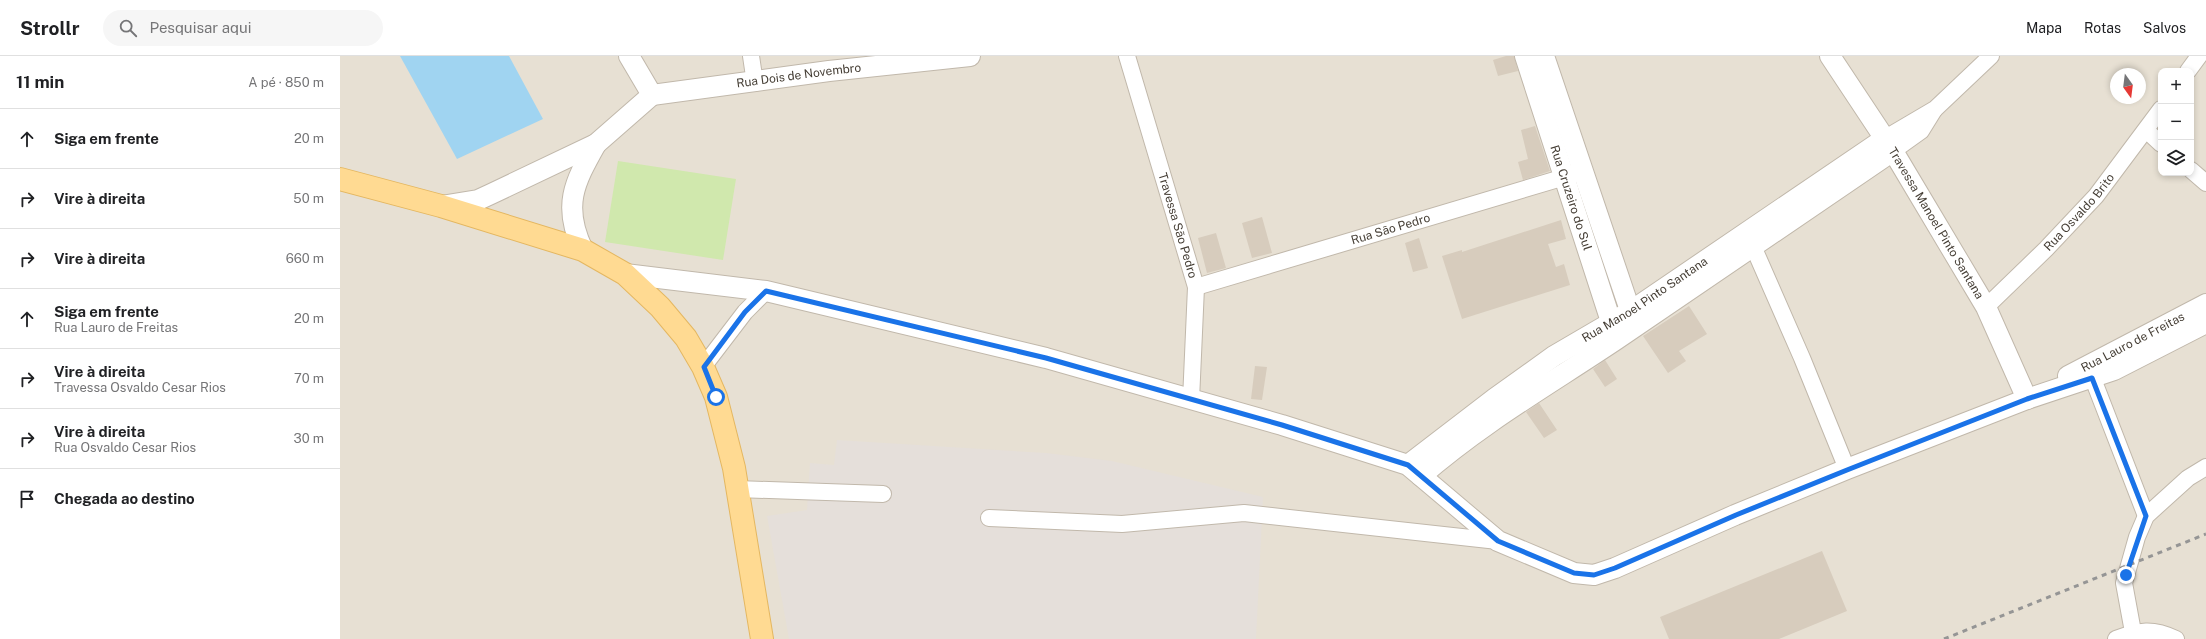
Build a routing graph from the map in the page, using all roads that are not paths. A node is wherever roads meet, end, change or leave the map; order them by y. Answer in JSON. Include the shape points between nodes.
{"nodes":[{"id":1,"x":629,"y":56,"type":"edge"},
{"id":2,"x":751,"y":56,"type":"edge"},
{"id":3,"x":970,"y":56,"type":"edge"},
{"id":4,"x":1127,"y":56,"type":"edge"},
{"id":5,"x":1525,"y":56,"type":"edge"},
{"id":6,"x":1544,"y":56,"type":"edge"},
{"id":7,"x":1830,"y":56,"type":"edge"},
{"id":8,"x":1991,"y":56,"type":"edge"},
{"id":9,"x":2199,"y":56,"type":"edge"},
{"id":10,"x":2190,"y":68,"type":"edge"},
{"id":11,"x":755,"y":83,"type":"junction"},
{"id":12,"x":652,"y":96,"type":"junction"},
{"id":13,"x":2158,"y":113,"type":"edge"},
{"id":14,"x":2146,"y":130,"type":"junction"},
{"id":15,"x":2158,"y":141,"type":"edge"},
{"id":16,"x":596,"y":144,"type":"junction"},
{"id":17,"x":1888,"y":145,"type":"junction"},
{"id":18,"x":1584,"y":171,"type":"junction"},
{"id":19,"x":2194,"y":173,"type":"edge"},
{"id":20,"x":1565,"y":178,"type":"junction"},
{"id":21,"x":340,"y":179,"type":"edge"},
{"id":22,"x":2206,"y":183,"type":"edge"},
{"id":23,"x":441,"y":206,"type":"junction"},
{"id":24,"x":1750,"y":240,"type":"junction"},
{"id":25,"x":583,"y":250,"type":"junction"},
{"id":26,"x":625,"y":274,"type":"junction"},
{"id":27,"x":1196,"y":287,"type":"junction"},
{"id":28,"x":766,"y":291,"type":"junction"},
{"id":29,"x":2206,"y":304,"type":"edge"},
{"id":30,"x":1986,"y":307,"type":"junction"},
{"id":31,"x":1633,"y":318,"type":"junction"},
{"id":32,"x":2206,"y":323,"type":"edge"},
{"id":33,"x":1614,"y":331,"type":"junction"},
{"id":34,"x":704,"y":367,"type":"junction"},
{"id":35,"x":2090,"y":372,"type":"junction"},
{"id":36,"x":2027,"y":399,"type":"junction"},
{"id":37,"x":1191,"y":400,"type":"junction"},
{"id":38,"x":2206,"y":467,"type":"edge"},
{"id":39,"x":1414,"y":470,"type":"junction"},
{"id":40,"x":1847,"y":470,"type":"junction"},
{"id":41,"x":737,"y":489,"type":"junction"},
{"id":42,"x":883,"y":494,"type":"dead end"},
{"id":43,"x":2146,"y":516,"type":"junction"},
{"id":44,"x":989,"y":518,"type":"dead end"},
{"id":45,"x":1498,"y":541,"type":"junction"},
{"id":46,"x":2133,"y":632,"type":"junction"},
{"id":47,"x":2168,"y":637,"type":"edge"},
{"id":48,"x":762,"y":639,"type":"edge"},
{"id":49,"x":2116,"y":639,"type":"edge"}],
"edges":[{"from":1,"to":12,"type":"street"},
{"from":2,"to":11,"type":"street"},
{"from":3,"to":11,"type":"street","name":"Rua Dois de Novembro"},
{"from":4,"to":27,"type":"street","name":"Travessa São Pedro"},
{"from":5,"to":20,"type":"street","name":"Rua Cruzeiro do Sul"},
{"from":6,"to":18,"type":"street","name":"Rua Cruzeiro do Sul"},
{"from":7,"to":17,"type":"street","name":"Travessa Manoel Pinto Santana"},
{"from":8,"to":17,"type":"street","via":[[1935,109]]},
{"from":9,"to":10,"type":"street"},
{"from":11,"to":12,"type":"street","name":"Rua Dois de Novembro"},
{"from":12,"to":16,"type":"street"},
{"from":13,"to":14,"type":"street","name":"Rua Osvaldo Brito"},
{"from":14,"to":15,"type":"street"},
{"from":14,"to":30,"type":"street","name":"Rua Osvaldo Brito","via":[[2096,196]]},
{"from":16,"to":23,"type":"street","via":[[478,200]]},
{"from":16,"to":25,"type":"street","via":[[576,186],[571,207],[575,233]]},
{"from":17,"to":24,"type":"street","name":"Rua Manoel Pinto Santana"},
{"from":17,"to":30,"type":"street","name":"Travessa Manoel Pinto Santana"},
{"from":18,"to":20,"type":"street","name":"Rua São Pedro"},
{"from":18,"to":31,"type":"street","name":"Rua Cruzeiro do Sul"},
{"from":19,"to":22,"type":"street"},
{"from":20,"to":27,"type":"street","name":"Rua São Pedro"},
{"from":20,"to":33,"type":"street","name":"Rua Cruzeiro do Sul"},
{"from":21,"to":23,"type":"main road"},
{"from":23,"to":25,"type":"main road"},
{"from":24,"to":31,"type":"street","name":"Rua Manoel Pinto Santana"},
{"from":24,"to":40,"type":"street","via":[[1802,358]]},
{"from":25,"to":26,"type":"main road"},
{"from":26,"to":28,"type":"street"},
{"from":26,"to":34,"type":"main road","via":[[678,327]]},
{"from":27,"to":37,"type":"street","name":"Travessa São Pedro"},
{"from":28,"to":34,"type":"street","via":[[740,318]]},
{"from":28,"to":37,"type":"street","via":[[1046,358]]},
{"from":29,"to":35,"type":"street","name":"Rua Lauro de Freitas"},
{"from":30,"to":36,"type":"street","name":"Travessa Manoel Pinto Santana"},
{"from":31,"to":33,"type":"street","name":"Rua Manoel Pinto Santana"},
{"from":32,"to":35,"type":"street","name":"Rua Lauro de Freitas","via":[[2148,354]]},
{"from":33,"to":39,"type":"street","name":"Rua Manoel Pinto Santana","via":[[1554,356],[1494,398]]},
{"from":34,"to":41,"type":"main road","via":[[716,397]]},
{"from":35,"to":36,"type":"street","name":"Rua Lauro de Freitas","via":[[2058,381],[2047,393]]},
{"from":35,"to":43,"type":"street"},
{"from":36,"to":40,"type":"street"},
{"from":37,"to":39,"type":"street","via":[[1282,425]]},
{"from":38,"to":43,"type":"street","via":[[2188,478]]},
{"from":39,"to":45,"type":"street"},
{"from":40,"to":45,"type":"street","via":[[1594,575],[1574,573]]},
{"from":41,"to":42,"type":"street"},
{"from":41,"to":48,"type":"main road"},
{"from":43,"to":46,"type":"street","via":[[2124,583]]},
{"from":44,"to":45,"type":"street","via":[[1122,524],[1244,513]]},
{"from":46,"to":47,"type":"street","via":[[2156,631]]},
{"from":46,"to":49,"type":"street"}]}
